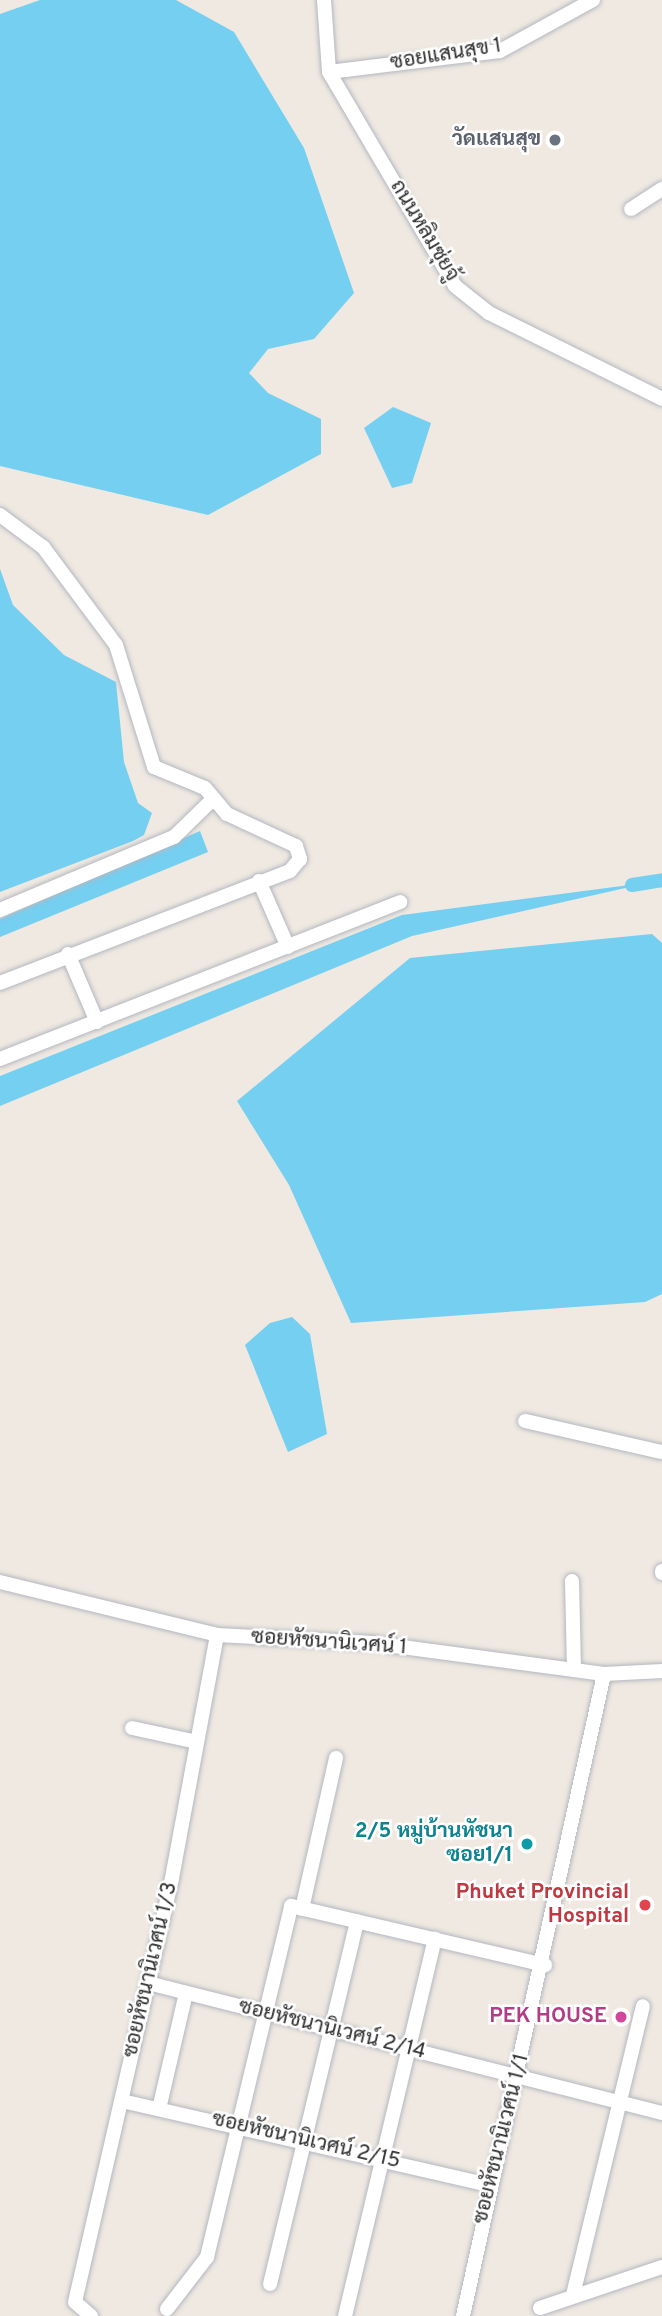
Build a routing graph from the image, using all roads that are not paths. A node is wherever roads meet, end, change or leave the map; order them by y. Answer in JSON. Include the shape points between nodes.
{"nodes":[{"id":1,"x":324,"y":0,"type":"edge"},
{"id":2,"x":585,"y":2,"type":"edge"},
{"id":3,"x":329,"y":72,"type":"junction"},
{"id":4,"x":662,"y":189,"type":"edge"},
{"id":5,"x":631,"y":209,"type":"dead end"},
{"id":6,"x":662,"y":399,"type":"edge"},
{"id":7,"x":0,"y":515,"type":"edge"},
{"id":8,"x":212,"y":800,"type":"junction"},
{"id":9,"x":259,"y":881,"type":"junction"},
{"id":10,"x":400,"y":902,"type":"dead end"},
{"id":11,"x":0,"y":910,"type":"edge"},
{"id":12,"x":288,"y":947,"type":"junction"},
{"id":13,"x":68,"y":954,"type":"junction"},
{"id":14,"x":0,"y":982,"type":"edge"},
{"id":15,"x":97,"y":1022,"type":"junction"},
{"id":16,"x":0,"y":1059,"type":"edge"},
{"id":17,"x":525,"y":1422,"type":"dead end"},
{"id":18,"x":662,"y":1452,"type":"edge"},
{"id":19,"x":572,"y":1581,"type":"dead end"},
{"id":20,"x":0,"y":1582,"type":"edge"},
{"id":21,"x":217,"y":1635,"type":"junction"},
{"id":22,"x":574,"y":1670,"type":"junction"},
{"id":23,"x":662,"y":1671,"type":"edge"},
{"id":24,"x":604,"y":1674,"type":"junction"},
{"id":25,"x":132,"y":1728,"type":"dead end"},
{"id":26,"x":197,"y":1742,"type":"junction"},
{"id":27,"x":336,"y":1758,"type":"dead end"},
{"id":28,"x":296,"y":1908,"type":"junction"},
{"id":29,"x":356,"y":1921,"type":"junction"},
{"id":30,"x":435,"y":1939,"type":"junction"},
{"id":31,"x":545,"y":1965,"type":"junction"},
{"id":32,"x":148,"y":1983,"type":"junction"},
{"id":33,"x":186,"y":1993,"type":"junction"},
{"id":34,"x":643,"y":2006,"type":"dead end"},
{"id":35,"x":265,"y":2012,"type":"junction"},
{"id":36,"x":331,"y":2031,"type":"junction"},
{"id":37,"x":407,"y":2049,"type":"junction"},
{"id":38,"x":516,"y":2077,"type":"junction"},
{"id":39,"x":122,"y":2101,"type":"junction"},
{"id":40,"x":621,"y":2103,"type":"junction"},
{"id":41,"x":159,"y":2109,"type":"junction"},
{"id":42,"x":662,"y":2113,"type":"edge"},
{"id":43,"x":239,"y":2124,"type":"junction"},
{"id":44,"x":307,"y":2139,"type":"junction"},
{"id":45,"x":384,"y":2158,"type":"junction"},
{"id":46,"x":489,"y":2185,"type":"junction"},
{"id":47,"x":662,"y":2267,"type":"edge"},
{"id":48,"x":271,"y":2284,"type":"dead end"},
{"id":49,"x":573,"y":2295,"type":"junction"},
{"id":50,"x":540,"y":2308,"type":"dead end"},
{"id":51,"x":167,"y":2309,"type":"dead end"},
{"id":52,"x":91,"y":2316,"type":"edge"},
{"id":53,"x":345,"y":2316,"type":"edge"},
{"id":54,"x":463,"y":2316,"type":"edge"}],
"edges":[{"from":1,"to":3,"type":"street","name":"ถนนหลิมซุ่ยจู้"},
{"from":2,"to":3,"type":"street","name":"ซอยแสนสุข 1","via":[[500,51]]},
{"from":3,"to":6,"type":"street","name":"ถนนหลิมซุ่ยจู้","via":[[455,286],[489,313]]},
{"from":4,"to":5,"type":"street"},
{"from":7,"to":8,"type":"street","via":[[43,547],[116,645],[154,767],[205,788]]},
{"from":8,"to":9,"type":"street","via":[[260,834],[296,846],[300,859],[290,870]]},
{"from":8,"to":11,"type":"street","via":[[174,837]]},
{"from":9,"to":12,"type":"street"},
{"from":9,"to":13,"type":"street"},
{"from":10,"to":12,"type":"street"},
{"from":12,"to":15,"type":"street"},
{"from":13,"to":14,"type":"street"},
{"from":13,"to":15,"type":"street"},
{"from":15,"to":16,"type":"street"},
{"from":17,"to":18,"type":"street"},
{"from":19,"to":22,"type":"street"},
{"from":20,"to":21,"type":"street","name":"ซอยหัชนานิเวศน์ 1"},
{"from":21,"to":22,"type":"street","name":"ซอยหัชนานิเวศน์ 1","via":[[372,1643]]},
{"from":21,"to":26,"type":"street","name":"ซอยหัชนานิเวศน์ 1/3"},
{"from":22,"to":24,"type":"street","name":"ซอยหัชนานิเวศน์ 1"},
{"from":23,"to":24,"type":"street","name":"ซอยหัชนานิเวศน์ 1"},
{"from":24,"to":31,"type":"street","name":"ซอยหัชนานิเวศน์ 1/1"},
{"from":25,"to":26,"type":"street"},
{"from":26,"to":32,"type":"street","name":"ซอยหัชนานิเวศน์ 1/3"},
{"from":27,"to":28,"type":"street"},
{"from":28,"to":29,"type":"street"},
{"from":28,"to":35,"type":"street"},
{"from":29,"to":30,"type":"street"},
{"from":29,"to":36,"type":"street"},
{"from":30,"to":31,"type":"street"},
{"from":30,"to":37,"type":"street"},
{"from":31,"to":38,"type":"street","name":"ซอยหัชนานิเวศน์ 1/1"},
{"from":32,"to":33,"type":"street","name":"ซอยหัชนานิเวศน์ 2/14"},
{"from":32,"to":39,"type":"street","name":"ซอยหัชนานิเวศน์ 1/3"},
{"from":33,"to":35,"type":"street","name":"ซอยหัชนานิเวศน์ 2/14"},
{"from":33,"to":41,"type":"street"},
{"from":34,"to":40,"type":"street"},
{"from":35,"to":36,"type":"street","name":"ซอยหัชนานิเวศน์ 2/14"},
{"from":35,"to":43,"type":"street"},
{"from":36,"to":37,"type":"street","name":"ซอยหัชนานิเวศน์ 2/14"},
{"from":36,"to":44,"type":"street"},
{"from":37,"to":38,"type":"street","name":"ซอยหัชนานิเวศน์ 2/14"},
{"from":37,"to":45,"type":"street"},
{"from":38,"to":40,"type":"street","name":"ซอยหัชนานิเวศน์ 2/14"},
{"from":38,"to":46,"type":"street","name":"ซอยหัชนานิเวศน์ 1/1"},
{"from":39,"to":41,"type":"street","name":"ซอยหัชนานิเวศน์ 2/15"},
{"from":39,"to":52,"type":"street","name":"ซอยหัชนานิเวศน์ 1/3","via":[[75,2302]]},
{"from":40,"to":42,"type":"street","name":"ซอยหัชนานิเวศน์ 2/14"},
{"from":40,"to":49,"type":"street"},
{"from":41,"to":43,"type":"street","name":"ซอยหัชนานิเวศน์ 2/15"},
{"from":43,"to":44,"type":"street","name":"ซอยหัชนานิเวศน์ 2/15"},
{"from":43,"to":51,"type":"street","via":[[207,2257]]},
{"from":44,"to":45,"type":"street","name":"ซอยหัชนานิเวศน์ 2/15"},
{"from":44,"to":48,"type":"street"},
{"from":45,"to":46,"type":"street","name":"ซอยหัชนานิเวศน์ 2/15"},
{"from":45,"to":53,"type":"street"},
{"from":46,"to":54,"type":"street","name":"ซอยหัชนานิเวศน์ 1/1"},
{"from":47,"to":49,"type":"street"},
{"from":49,"to":50,"type":"street"}]}
